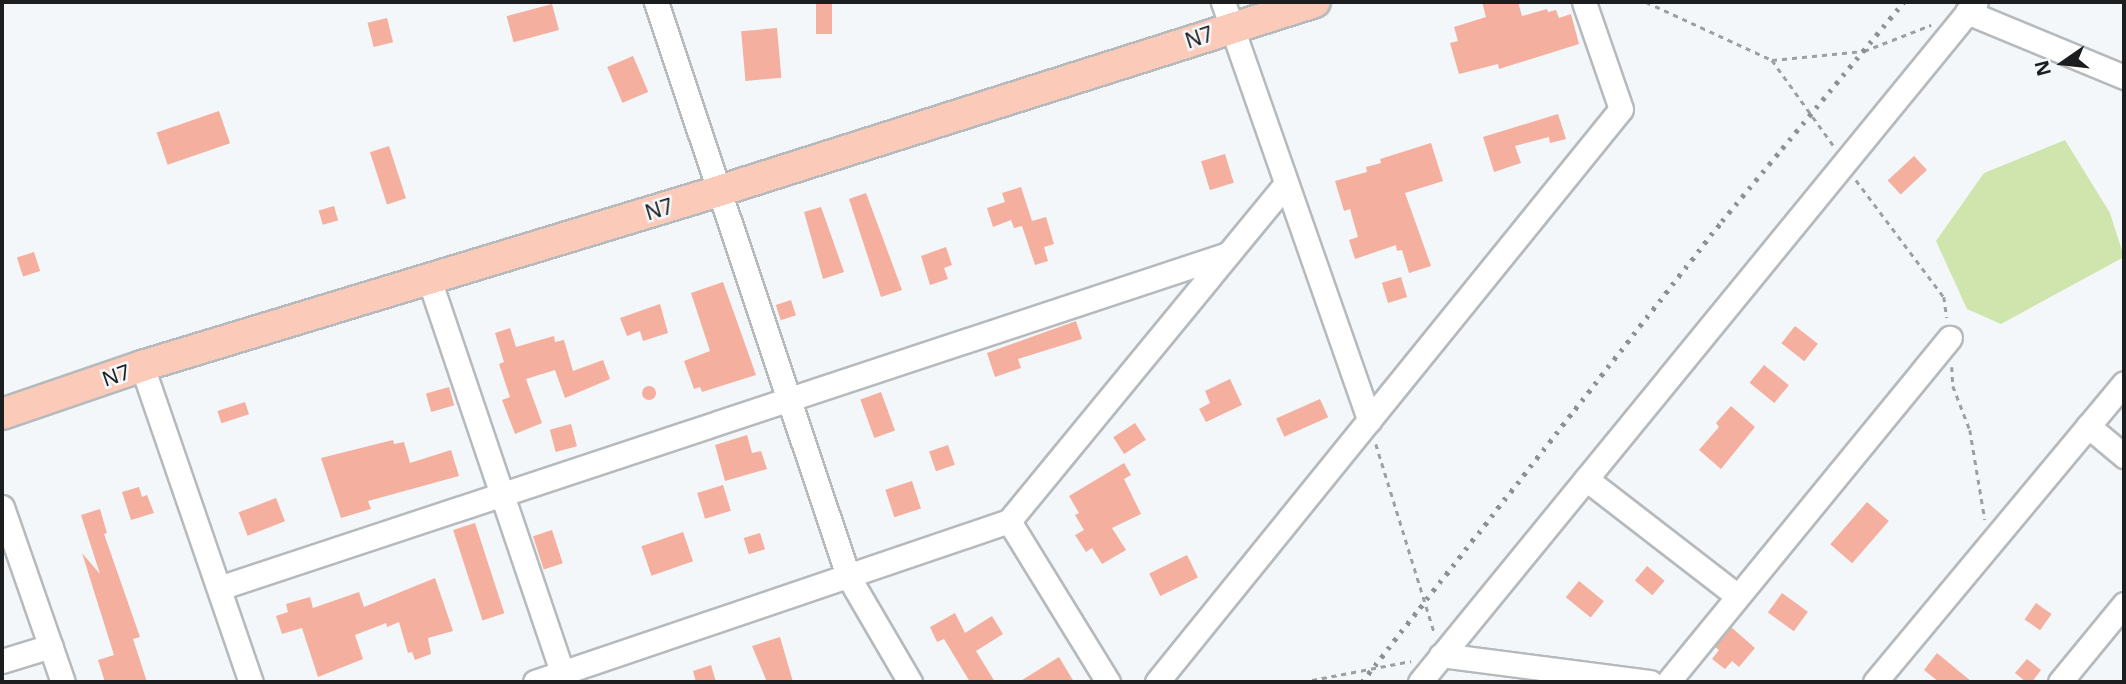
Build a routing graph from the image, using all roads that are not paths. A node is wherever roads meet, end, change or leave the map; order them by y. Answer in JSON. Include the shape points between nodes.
{"nodes":[{"id":1,"x":656,"y":2,"type":"edge"},
{"id":2,"x":1315,"y":2,"type":"edge"},
{"id":3,"x":1584,"y":2,"type":"edge"},
{"id":4,"x":1971,"y":7,"type":"edge"},
{"id":5,"x":1227,"y":14,"type":"edge"},
{"id":6,"x":2124,"y":77,"type":"edge"},
{"id":7,"x":1285,"y":185,"type":"junction"},
{"id":8,"x":719,"y":191,"type":"junction"},
{"id":9,"x":1228,"y":254,"type":"junction"},
{"id":10,"x":429,"y":279,"type":"junction"},
{"id":11,"x":1950,"y":338,"type":"road end"},
{"id":12,"x":142,"y":366,"type":"junction"},
{"id":13,"x":2124,"y":383,"type":"edge"},
{"id":14,"x":789,"y":400,"type":"junction"},
{"id":15,"x":2,"y":414,"type":"edge"},
{"id":16,"x":1369,"y":421,"type":"junction"},
{"id":17,"x":2088,"y":426,"type":"junction"},
{"id":18,"x":2124,"y":456,"type":"edge"},
{"id":19,"x":1586,"y":479,"type":"junction"},
{"id":20,"x":502,"y":495,"type":"junction"},
{"id":21,"x":2,"y":507,"type":"edge"},
{"id":22,"x":1009,"y":521,"type":"junction"},
{"id":23,"x":848,"y":576,"type":"junction"},
{"id":24,"x":219,"y":588,"type":"junction"},
{"id":25,"x":1736,"y":595,"type":"junction"},
{"id":26,"x":2124,"y":604,"type":"edge"},
{"id":27,"x":51,"y":646,"type":"junction"},
{"id":28,"x":1441,"y":655,"type":"junction"},
{"id":29,"x":2,"y":661,"type":"edge"},
{"id":30,"x":562,"y":673,"type":"junction"},
{"id":31,"x":1636,"y":681,"type":"edge"},
{"id":32,"x":63,"y":682,"type":"edge"},
{"id":33,"x":251,"y":682,"type":"edge"},
{"id":34,"x":535,"y":682,"type":"edge"},
{"id":35,"x":910,"y":682,"type":"edge"},
{"id":36,"x":1108,"y":682,"type":"edge"},
{"id":37,"x":1157,"y":682,"type":"edge"},
{"id":38,"x":1420,"y":682,"type":"edge"},
{"id":39,"x":1668,"y":682,"type":"edge"},
{"id":40,"x":1875,"y":682,"type":"edge"},
{"id":41,"x":2060,"y":682,"type":"edge"}],
"edges":[{"from":1,"to":8,"type":"street"},
{"from":2,"to":5,"type":"main road","name":"N7"},
{"from":3,"to":16,"type":"street","via":[[1620,109]]},
{"from":4,"to":6,"type":"street"},
{"from":4,"to":19,"type":"street"},
{"from":5,"to":7,"type":"street"},
{"from":5,"to":8,"type":"main road","name":"N7"},
{"from":7,"to":9,"type":"street"},
{"from":7,"to":16,"type":"street"},
{"from":8,"to":10,"type":"main road","name":"N7"},
{"from":8,"to":14,"type":"street"},
{"from":9,"to":14,"type":"street"},
{"from":9,"to":22,"type":"street"},
{"from":10,"to":12,"type":"main road","name":"N7"},
{"from":10,"to":20,"type":"street"},
{"from":11,"to":25,"type":"street"},
{"from":12,"to":15,"type":"main road","name":"N7"},
{"from":12,"to":24,"type":"street"},
{"from":13,"to":17,"type":"street"},
{"from":14,"to":20,"type":"street"},
{"from":14,"to":23,"type":"street"},
{"from":16,"to":37,"type":"street"},
{"from":17,"to":18,"type":"street"},
{"from":17,"to":40,"type":"street"},
{"from":19,"to":25,"type":"street"},
{"from":19,"to":28,"type":"street"},
{"from":20,"to":24,"type":"street"},
{"from":20,"to":30,"type":"street"},
{"from":21,"to":27,"type":"street"},
{"from":22,"to":23,"type":"street"},
{"from":22,"to":36,"type":"street"},
{"from":23,"to":30,"type":"street"},
{"from":23,"to":35,"type":"street"},
{"from":24,"to":33,"type":"street"},
{"from":25,"to":39,"type":"street"},
{"from":26,"to":41,"type":"street"},
{"from":27,"to":29,"type":"street"},
{"from":27,"to":32,"type":"street"},
{"from":28,"to":31,"type":"street"},
{"from":28,"to":38,"type":"street"},
{"from":30,"to":34,"type":"street"}]}
